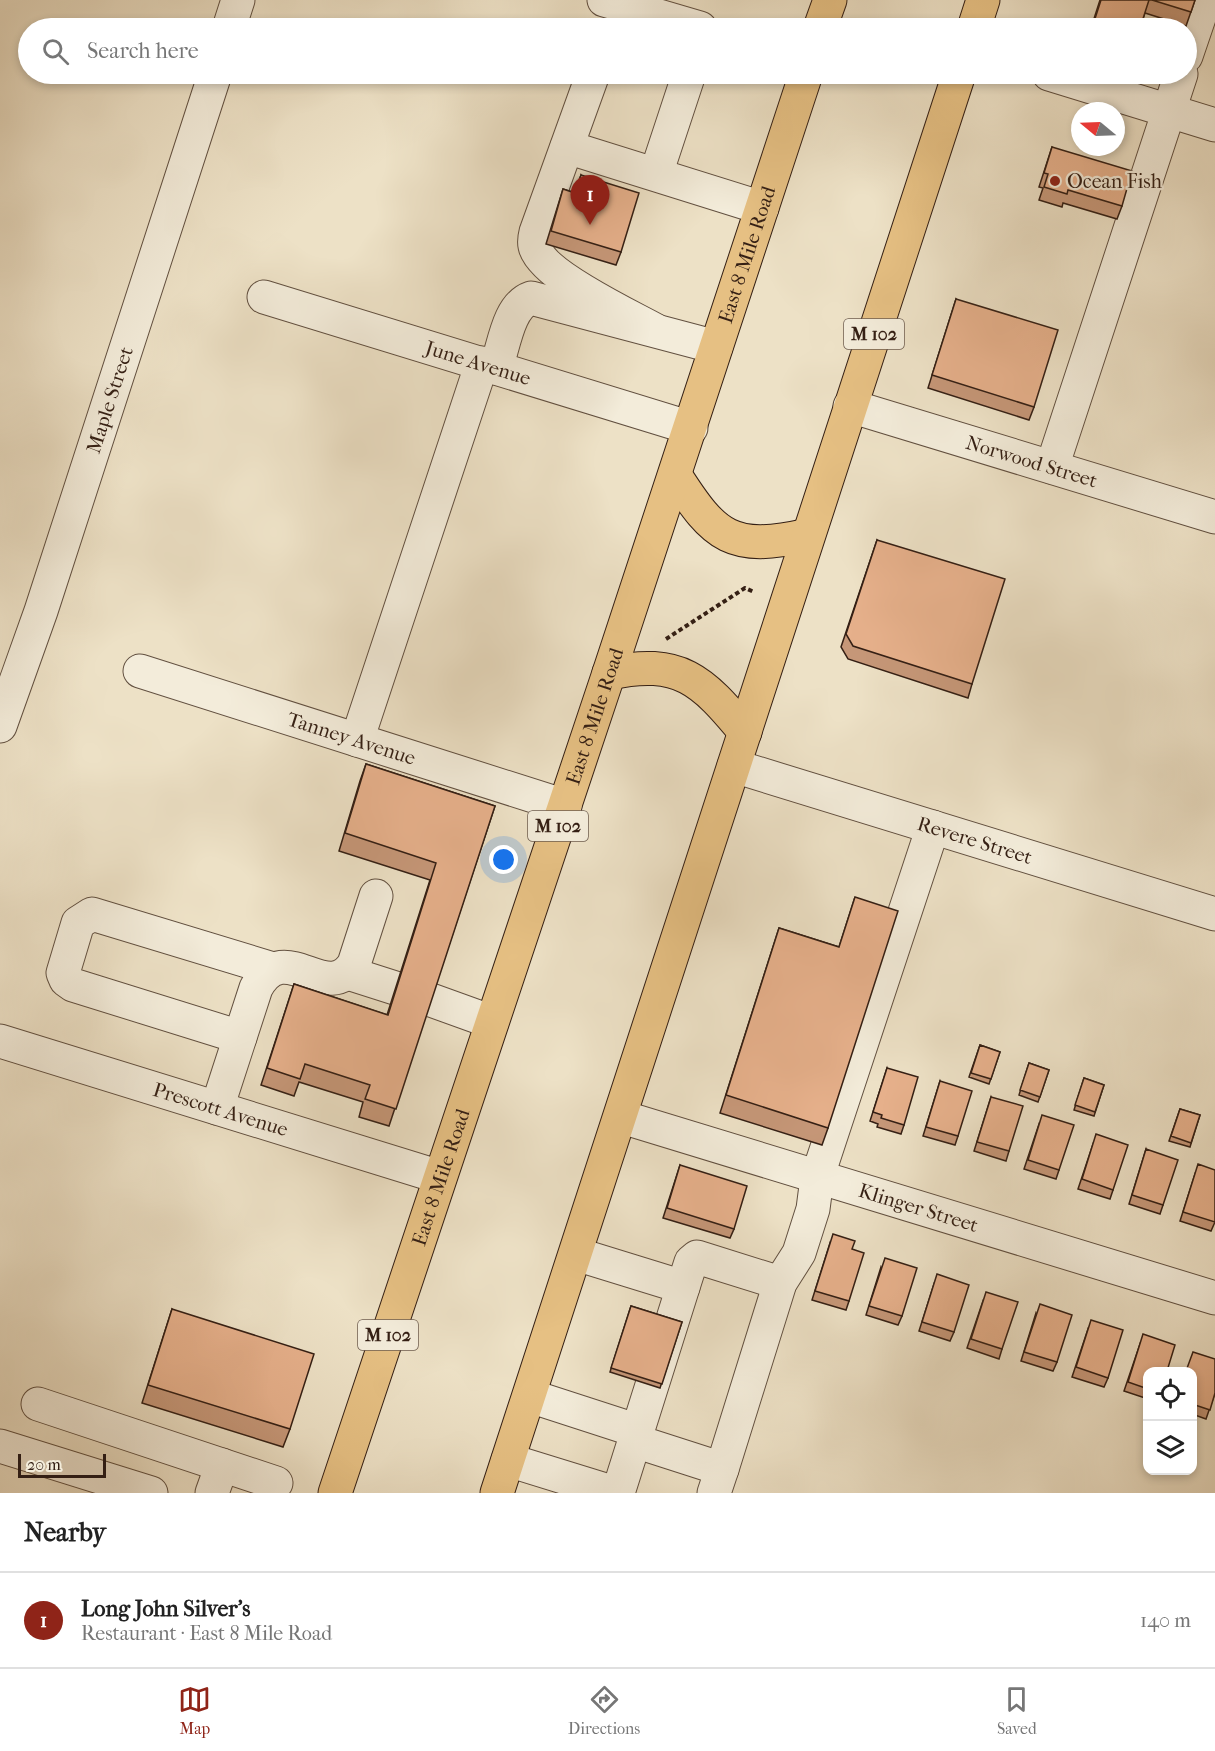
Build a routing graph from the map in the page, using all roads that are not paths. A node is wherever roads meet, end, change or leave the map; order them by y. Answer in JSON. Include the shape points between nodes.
{"nodes":[{"id":1,"x":238,"y":0,"type":"edge"},
{"id":2,"x":830,"y":0,"type":"edge"},
{"id":3,"x":983,"y":0,"type":"edge"},
{"id":4,"x":1204,"y":0,"type":"edge"},
{"id":5,"x":609,"y":7,"type":"edge"},
{"id":6,"x":232,"y":18,"type":"edge"},
{"id":7,"x":657,"y":18,"type":"edge"},
{"id":8,"x":824,"y":18,"type":"edge"},
{"id":9,"x":977,"y":18,"type":"edge"},
{"id":10,"x":1197,"y":22,"type":"edge"},
{"id":11,"x":212,"y":84,"type":"edge"},
{"id":12,"x":589,"y":84,"type":"edge"},
{"id":13,"x":686,"y":84,"type":"edge"},
{"id":14,"x":803,"y":84,"type":"edge"},
{"id":15,"x":956,"y":84,"type":"edge"},
{"id":16,"x":1081,"y":84,"type":"edge"},
{"id":17,"x":1177,"y":84,"type":"edge"},
{"id":18,"x":1168,"y":111,"type":"junction"},
{"id":19,"x":1215,"y":125,"type":"edge"},
{"id":20,"x":567,"y":147,"type":"junction"},
{"id":21,"x":656,"y":174,"type":"junction"},
{"id":22,"x":762,"y":208,"type":"junction"},
{"id":23,"x":264,"y":297,"type":"dead end"},
{"id":24,"x":655,"y":330,"type":"junction"},
{"id":25,"x":716,"y":347,"type":"junction"},
{"id":26,"x":489,"y":366,"type":"junction"},
{"id":27,"x":850,"y":406,"type":"junction"},
{"id":28,"x":691,"y":428,"type":"junction"},
{"id":29,"x":1052,"y":468,"type":"junction"},
{"id":30,"x":675,"y":475,"type":"junction"},
{"id":31,"x":1215,"y":518,"type":"edge"},
{"id":32,"x":808,"y":536,"type":"junction"},
{"id":33,"x":140,"y":671,"type":"dead end"},
{"id":34,"x":609,"y":673,"type":"junction"},
{"id":35,"x":0,"y":726,"type":"edge"},
{"id":36,"x":745,"y":732,"type":"junction"},
{"id":37,"x":357,"y":740,"type":"junction"},
{"id":38,"x":734,"y":766,"type":"junction"},
{"id":39,"x":565,"y":806,"type":"junction"},
{"id":40,"x":933,"y":827,"type":"junction"},
{"id":41,"x":376,"y":896,"type":"dead end"},
{"id":42,"x":1215,"y":914,"type":"edge"},
{"id":43,"x":273,"y":969,"type":"junction"},
{"id":44,"x":348,"y":973,"type":"junction"},
{"id":45,"x":395,"y":988,"type":"edge"},
{"id":46,"x":431,"y":1000,"type":"edge"},
{"id":47,"x":492,"y":1022,"type":"junction"},
{"id":48,"x":240,"y":1037,"type":"junction"},
{"id":49,"x":0,"y":1041,"type":"edge"},
{"id":50,"x":217,"y":1108,"type":"junction"},
{"id":51,"x":622,"y":1117,"type":"junction"},
{"id":52,"x":440,"y":1178,"type":"junction"},
{"id":53,"x":817,"y":1178,"type":"junction"},
{"id":54,"x":576,"y":1254,"type":"junction"},
{"id":55,"x":780,"y":1283,"type":"junction"},
{"id":56,"x":682,"y":1287,"type":"junction"},
{"id":57,"x":1215,"y":1298,"type":"edge"},
{"id":58,"x":530,"y":1396,"type":"junction"},
{"id":59,"x":38,"y":1404,"type":"dead end"},
{"id":60,"x":88,"y":1421,"type":"junction"},
{"id":61,"x":131,"y":1435,"type":"junction"},
{"id":62,"x":636,"y":1436,"type":"junction"},
{"id":63,"x":0,"y":1446,"type":"edge"},
{"id":64,"x":508,"y":1460,"type":"junction"},
{"id":65,"x":72,"y":1469,"type":"junction"},
{"id":66,"x":217,"y":1479,"type":"edge"},
{"id":67,"x":718,"y":1481,"type":"edge"},
{"id":68,"x":276,"y":1483,"type":"dead end"},
{"id":69,"x":114,"y":1488,"type":"edge"},
{"id":70,"x":151,"y":1493,"type":"edge"},
{"id":71,"x":335,"y":1493,"type":"edge"},
{"id":72,"x":497,"y":1493,"type":"edge"},
{"id":73,"x":617,"y":1493,"type":"edge"}],
"edges":[{"from":1,"to":6,"type":"street"},
{"from":2,"to":8,"type":"highway"},
{"from":3,"to":9,"type":"highway"},
{"from":4,"to":10,"type":"street"},
{"from":5,"to":7,"type":"street"},
{"from":11,"to":35,"type":"street","name":"Maple Street"},
{"from":12,"to":20,"type":"street"},
{"from":13,"to":21,"type":"street"},
{"from":14,"to":22,"type":"highway","name":"East 8 Mile Road","number":"M 102"},
{"from":15,"to":27,"type":"highway","number":"M 102"},
{"from":16,"to":18,"type":"street"},
{"from":17,"to":18,"type":"street"},
{"from":18,"to":19,"type":"street"},
{"from":18,"to":29,"type":"street"},
{"from":20,"to":21,"type":"street"},
{"from":20,"to":24,"type":"street","via":[[536,232],[535,245],[540,256],[556,274]]},
{"from":21,"to":22,"type":"street"},
{"from":22,"to":25,"type":"highway","name":"East 8 Mile Road","number":"M 102"},
{"from":23,"to":26,"type":"street","name":"June Avenue"},
{"from":24,"to":25,"type":"street"},
{"from":24,"to":26,"type":"street","via":[[531,298],[515,310]]},
{"from":25,"to":28,"type":"highway","name":"East 8 Mile Road","number":"M 102"},
{"from":26,"to":28,"type":"street","name":"June Avenue"},
{"from":26,"to":37,"type":"street"},
{"from":27,"to":29,"type":"street","name":"Norwood Street"},
{"from":27,"to":32,"type":"highway","number":"M 102"},
{"from":28,"to":30,"type":"highway","name":"East 8 Mile Road","number":"M 102"},
{"from":29,"to":31,"type":"street","name":"Norwood Street"},
{"from":30,"to":32,"type":"highway","via":[[698,512],[732,538],[753,543]]},
{"from":30,"to":34,"type":"highway","name":"East 8 Mile Road","number":"M 102"},
{"from":32,"to":36,"type":"highway","number":"M 102"},
{"from":33,"to":37,"type":"street","name":"Tanney Avenue"},
{"from":34,"to":36,"type":"highway","via":[[636,667],[678,672],[715,696]]},
{"from":34,"to":39,"type":"highway","name":"East 8 Mile Road","number":"M 102"},
{"from":36,"to":38,"type":"highway","number":"M 102"},
{"from":37,"to":39,"type":"street","name":"Tanney Avenue"},
{"from":38,"to":40,"type":"street","name":"Revere Street"},
{"from":38,"to":51,"type":"highway","number":"M 102"},
{"from":39,"to":47,"type":"highway","name":"East 8 Mile Road","number":"M 102"},
{"from":40,"to":42,"type":"street","name":"Revere Street"},
{"from":40,"to":53,"type":"street"},
{"from":41,"to":44,"type":"street"},
{"from":43,"to":44,"type":"street","via":[[296,969],[325,978]]},
{"from":43,"to":48,"type":"street","via":[[264,973],[256,988]]},
{"from":43,"to":48,"type":"street","via":[[92,914],[78,923],[63,973],[73,985]]},
{"from":44,"to":45,"type":"street"},
{"from":46,"to":47,"type":"street"},
{"from":47,"to":52,"type":"highway","name":"East 8 Mile Road","number":"M 102"},
{"from":48,"to":50,"type":"street"},
{"from":49,"to":50,"type":"street","name":"Prescott Avenue"},
{"from":50,"to":52,"type":"street","name":"Prescott Avenue"},
{"from":51,"to":53,"type":"street","name":"Klinger Street"},
{"from":51,"to":54,"type":"highway","number":"M 102"},
{"from":52,"to":71,"type":"highway","name":"East 8 Mile Road","number":"M 102"},
{"from":53,"to":55,"type":"street","via":[[813,1209],[799,1252]]},
{"from":53,"to":57,"type":"street","name":"Klinger Street"},
{"from":54,"to":56,"type":"street"},
{"from":54,"to":58,"type":"highway","number":"M 102"},
{"from":55,"to":56,"type":"street","via":[[697,1257],[691,1262]]},
{"from":55,"to":67,"type":"street"},
{"from":56,"to":62,"type":"street"},
{"from":58,"to":62,"type":"street"},
{"from":58,"to":64,"type":"highway","number":"M 102"},
{"from":59,"to":60,"type":"street"},
{"from":60,"to":61,"type":"street"},
{"from":60,"to":65,"type":"street"},
{"from":61,"to":66,"type":"street"},
{"from":61,"to":69,"type":"street"},
{"from":62,"to":67,"type":"street"},
{"from":62,"to":73,"type":"street"},
{"from":63,"to":65,"type":"street"},
{"from":64,"to":72,"type":"highway","number":"M 102"},
{"from":64,"to":73,"type":"street"},
{"from":65,"to":69,"type":"street"},
{"from":66,"to":68,"type":"street"},
{"from":69,"to":70,"type":"street"}]}
